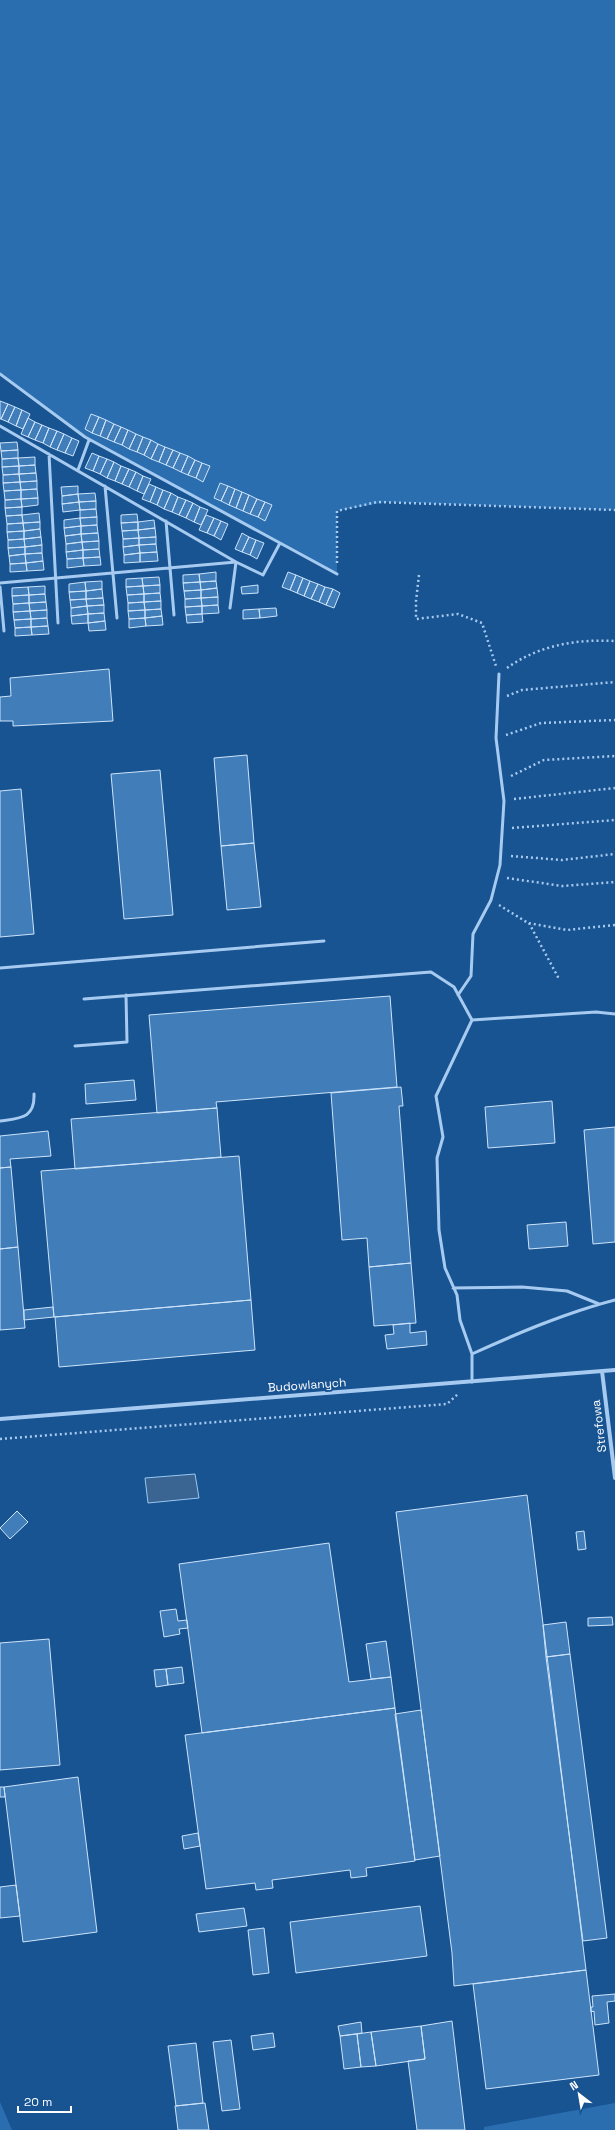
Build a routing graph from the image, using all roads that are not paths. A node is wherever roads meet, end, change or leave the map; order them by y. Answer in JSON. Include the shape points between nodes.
{"nodes":[{"id":1,"x":0,"y":374,"type":"edge"},
{"id":2,"x":0,"y":426,"type":"edge"},
{"id":3,"x":89,"y":440,"type":"junction"},
{"id":4,"x":49,"y":454,"type":"junction"},
{"id":5,"x":78,"y":470,"type":"junction"},
{"id":6,"x":105,"y":486,"type":"junction"},
{"id":7,"x":166,"y":521,"type":"junction"},
{"id":8,"x":280,"y":543,"type":"junction"},
{"id":9,"x":236,"y":562,"type":"junction"},
{"id":10,"x":170,"y":568,"type":"junction"},
{"id":11,"x":113,"y":573,"type":"junction"},
{"id":12,"x":337,"y":574,"type":"road end"},
{"id":13,"x":56,"y":578,"type":"junction"},
{"id":14,"x":0,"y":583,"type":"edge"},
{"id":15,"x":0,"y":587,"type":"edge"},
{"id":16,"x":230,"y":608,"type":"dead end"},
{"id":17,"x":174,"y":615,"type":"dead end"},
{"id":18,"x":117,"y":618,"type":"dead end"},
{"id":19,"x":58,"y":623,"type":"dead end"},
{"id":20,"x":4,"y":631,"type":"dead end"},
{"id":21,"x":499,"y":674,"type":"road end"},
{"id":22,"x":324,"y":941,"type":"dead end"},
{"id":23,"x":0,"y":968,"type":"edge"},
{"id":24,"x":126,"y":995,"type":"junction"},
{"id":25,"x":458,"y":995,"type":"junction"},
{"id":26,"x":84,"y":998,"type":"dead end"},
{"id":27,"x":615,"y":1014,"type":"edge"},
{"id":28,"x":472,"y":1020,"type":"junction"},
{"id":29,"x":75,"y":1046,"type":"dead end"},
{"id":30,"x":34,"y":1094,"type":"dead end"},
{"id":31,"x":0,"y":1121,"type":"edge"},
{"id":32,"x":453,"y":1288,"type":"junction"},
{"id":33,"x":615,"y":1300,"type":"edge"},
{"id":34,"x":599,"y":1304,"type":"junction"},
{"id":35,"x":472,"y":1354,"type":"junction"},
{"id":36,"x":615,"y":1370,"type":"edge"},
{"id":37,"x":602,"y":1371,"type":"junction"},
{"id":38,"x":472,"y":1382,"type":"junction"},
{"id":39,"x":0,"y":1419,"type":"edge"},
{"id":40,"x":615,"y":1478,"type":"edge"}],
"edges":[{"from":1,"to":3,"type":"lane"},
{"from":2,"to":4,"type":"lane"},
{"from":3,"to":5,"type":"lane"},
{"from":3,"to":8,"type":"lane"},
{"from":4,"to":5,"type":"lane"},
{"from":4,"to":13,"type":"lane"},
{"from":5,"to":6,"type":"lane"},
{"from":6,"to":7,"type":"lane"},
{"from":6,"to":11,"type":"lane"},
{"from":7,"to":9,"type":"lane"},
{"from":7,"to":10,"type":"lane"},
{"from":8,"to":9,"type":"lane","via":[[263,575]]},
{"from":8,"to":12,"type":"lane"},
{"from":9,"to":10,"type":"lane"},
{"from":9,"to":16,"type":"lane"},
{"from":10,"to":11,"type":"lane"},
{"from":10,"to":17,"type":"lane"},
{"from":11,"to":13,"type":"lane"},
{"from":11,"to":18,"type":"lane"},
{"from":13,"to":14,"type":"lane"},
{"from":13,"to":19,"type":"lane"},
{"from":15,"to":20,"type":"lane"},
{"from":21,"to":25,"type":"lane","via":[[496,738],[504,801],[500,855],[491,900],[473,934],[471,976]]},
{"from":22,"to":23,"type":"lane"},
{"from":24,"to":25,"type":"lane","via":[[431,972],[454,987]]},
{"from":24,"to":26,"type":"lane"},
{"from":24,"to":29,"type":"lane","via":[[126,1042]]},
{"from":25,"to":28,"type":"lane"},
{"from":27,"to":28,"type":"lane","via":[[596,1012]]},
{"from":28,"to":32,"type":"lane","via":[[436,1096],[443,1137],[437,1158],[439,1230],[445,1268]]},
{"from":30,"to":31,"type":"lane","via":[[34,1104],[24,1118]]},
{"from":32,"to":34,"type":"lane","via":[[522,1287],[567,1291]]},
{"from":32,"to":35,"type":"lane","via":[[457,1296],[460,1320]]},
{"from":33,"to":34,"type":"lane"},
{"from":34,"to":35,"type":"lane","via":[[511,1336]]},
{"from":35,"to":38,"type":"lane"},
{"from":36,"to":37,"type":"street","name":"Budowlanych"},
{"from":37,"to":38,"type":"street","name":"Budowlanych"},
{"from":37,"to":40,"type":"street","name":"Strefowa"},
{"from":38,"to":39,"type":"street","name":"Budowlanych"}]}
